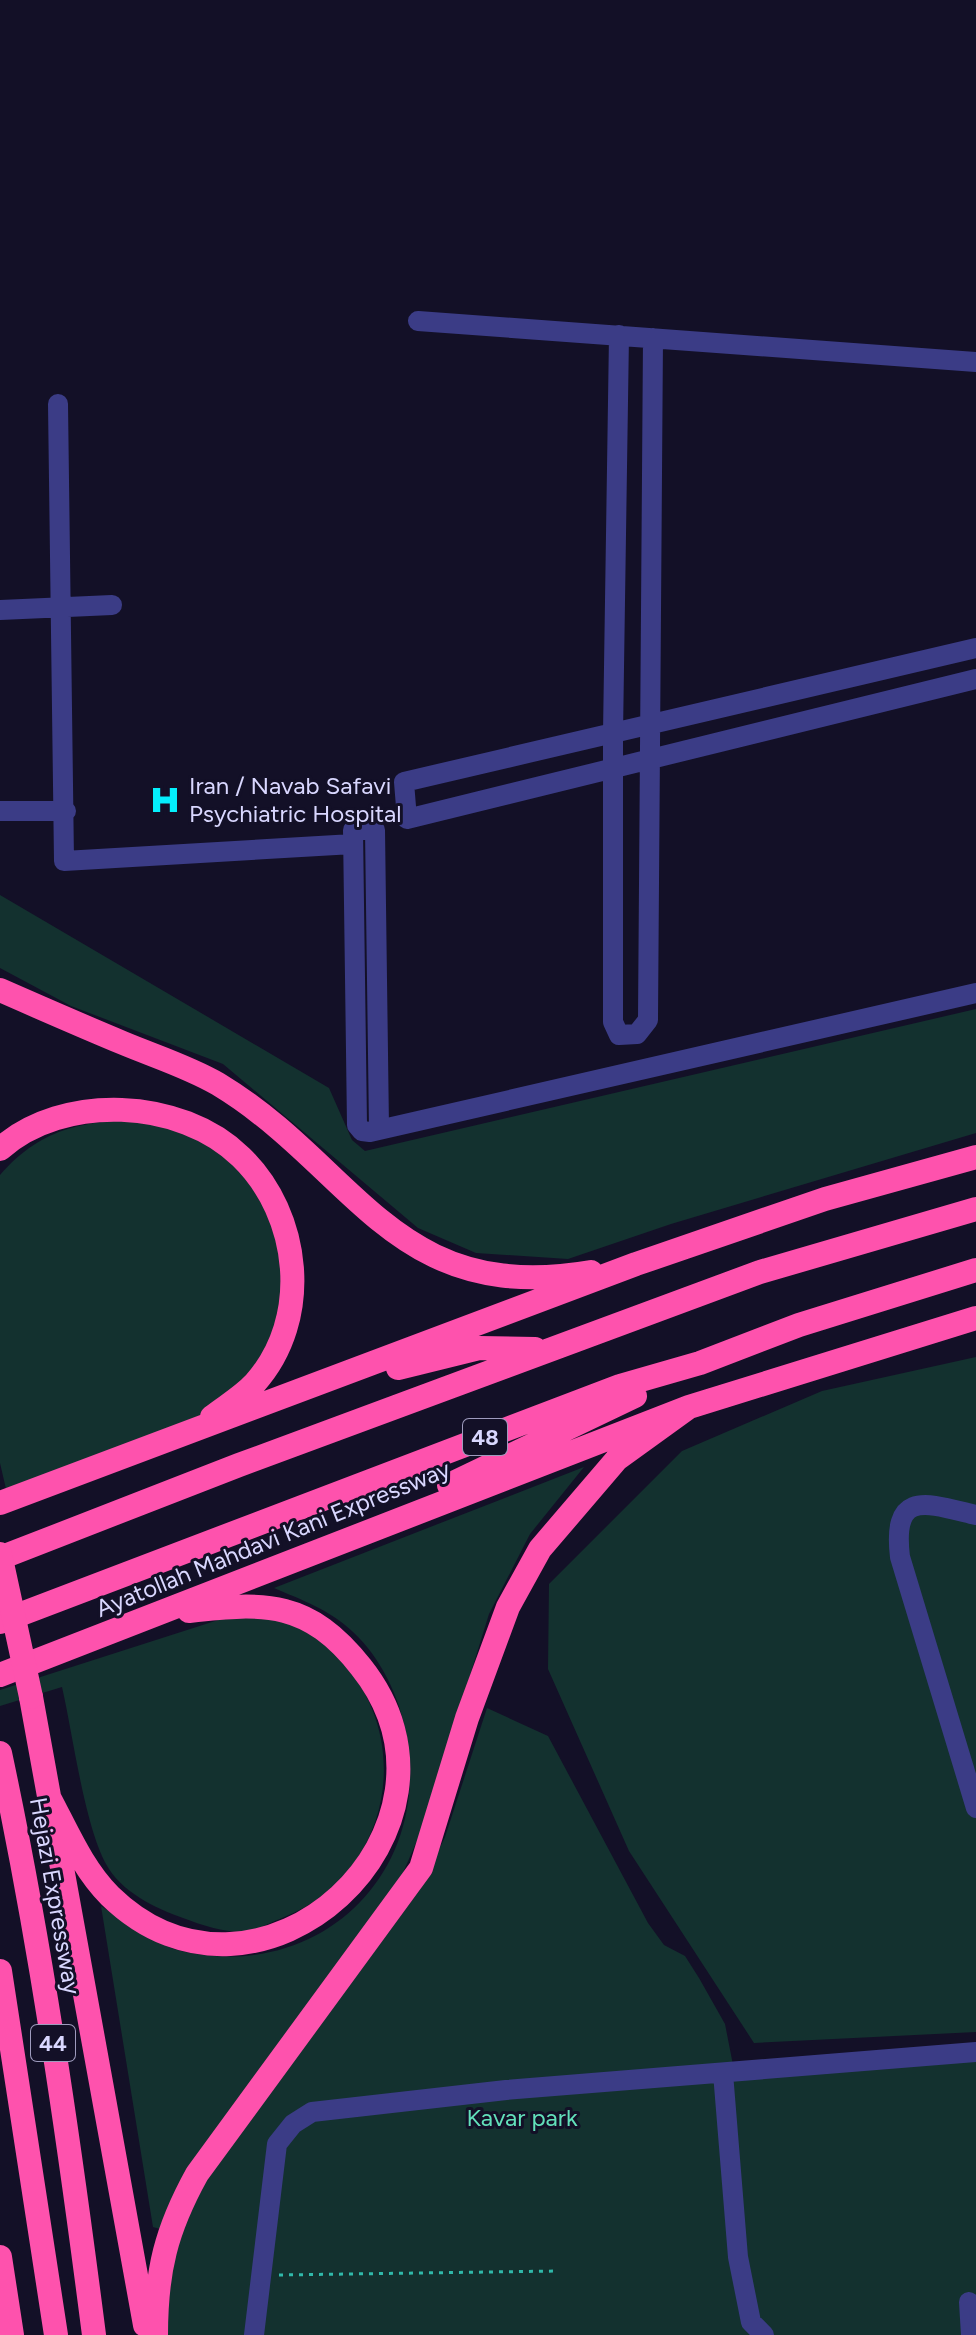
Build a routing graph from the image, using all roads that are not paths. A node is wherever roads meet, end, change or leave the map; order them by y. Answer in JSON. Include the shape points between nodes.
{"nodes":[{"id":1,"x":418,"y":321,"type":"dead end"},
{"id":2,"x":619,"y":335,"type":"junction"},
{"id":3,"x":653,"y":338,"type":"junction"},
{"id":4,"x":976,"y":362,"type":"edge"},
{"id":5,"x":58,"y":404,"type":"dead end"},
{"id":6,"x":650,"y":552,"type":"junction"},
{"id":7,"x":616,"y":554,"type":"junction"},
{"id":8,"x":112,"y":605,"type":"dead end"},
{"id":9,"x":62,"y":609,"type":"junction"},
{"id":10,"x":0,"y":610,"type":"edge"},
{"id":11,"x":976,"y":648,"type":"edge"},
{"id":12,"x":850,"y":678,"type":"junction"},
{"id":13,"x":976,"y":679,"type":"edge"},
{"id":14,"x":858,"y":707,"type":"junction"},
{"id":15,"x":648,"y":726,"type":"junction"},
{"id":16,"x":613,"y":734,"type":"junction"},
{"id":17,"x":649,"y":759,"type":"junction"},
{"id":18,"x":613,"y":768,"type":"junction"},
{"id":19,"x":0,"y":811,"type":"edge"},
{"id":20,"x":66,"y":811,"type":"junction"},
{"id":21,"x":353,"y":844,"type":"junction"},
{"id":22,"x":648,"y":924,"type":"junction"},
{"id":23,"x":613,"y":931,"type":"junction"},
{"id":24,"x":0,"y":990,"type":"edge"},
{"id":25,"x":976,"y":993,"type":"edge"},
{"id":26,"x":378,"y":1045,"type":"junction"},
{"id":27,"x":356,"y":1048,"type":"junction"},
{"id":28,"x":379,"y":1128,"type":"junction"},
{"id":29,"x":0,"y":1149,"type":"edge"},
{"id":30,"x":976,"y":1157,"type":"edge"},
{"id":31,"x":976,"y":1209,"type":"edge"},
{"id":32,"x":636,"y":1264,"type":"junction"},
{"id":33,"x":976,"y":1270,"type":"edge"},
{"id":34,"x":976,"y":1318,"type":"edge"},
{"id":35,"x":549,"y":1349,"type":"junction"},
{"id":36,"x":700,"y":1363,"type":"junction"},
{"id":37,"x":322,"y":1384,"type":"junction"},
{"id":38,"x":689,"y":1407,"type":"junction"},
{"id":39,"x":188,"y":1434,"type":"junction"},
{"id":40,"x":0,"y":1503,"type":"edge"},
{"id":41,"x":411,"y":1512,"type":"junction"},
{"id":42,"x":976,"y":1515,"type":"edge"},
{"id":43,"x":0,"y":1556,"type":"edge"},
{"id":44,"x":158,"y":1614,"type":"junction"},
{"id":45,"x":0,"y":1622,"type":"edge"},
{"id":46,"x":0,"y":1675,"type":"edge"},
{"id":47,"x":0,"y":1753,"type":"edge"},
{"id":48,"x":50,"y":1799,"type":"junction"},
{"id":49,"x":976,"y":1808,"type":"edge"},
{"id":50,"x":0,"y":1971,"type":"edge"},
{"id":51,"x":976,"y":2052,"type":"edge"},
{"id":52,"x":723,"y":2073,"type":"junction"},
{"id":53,"x":0,"y":2257,"type":"edge"},
{"id":54,"x":969,"y":2302,"type":"dead end"},
{"id":55,"x":12,"y":2335,"type":"edge"},
{"id":56,"x":56,"y":2335,"type":"edge"},
{"id":57,"x":94,"y":2335,"type":"edge"},
{"id":58,"x":147,"y":2335,"type":"edge"},
{"id":59,"x":156,"y":2335,"type":"edge"},
{"id":60,"x":254,"y":2335,"type":"edge"},
{"id":61,"x":764,"y":2335,"type":"edge"},
{"id":62,"x":971,"y":2335,"type":"edge"}],
"edges":[{"from":1,"to":2,"type":"lane"},
{"from":2,"to":3,"type":"lane"},
{"from":2,"to":7,"type":"lane"},
{"from":3,"to":4,"type":"lane"},
{"from":3,"to":6,"type":"lane"},
{"from":5,"to":9,"type":"lane"},
{"from":6,"to":7,"type":"lane"},
{"from":6,"to":15,"type":"lane"},
{"from":7,"to":16,"type":"lane"},
{"from":8,"to":9,"type":"lane"},
{"from":9,"to":10,"type":"lane"},
{"from":9,"to":20,"type":"lane"},
{"from":11,"to":12,"type":"lane"},
{"from":12,"to":14,"type":"lane"},
{"from":12,"to":15,"type":"lane"},
{"from":13,"to":14,"type":"lane"},
{"from":14,"to":17,"type":"lane"},
{"from":15,"to":16,"type":"lane"},
{"from":15,"to":17,"type":"lane"},
{"from":16,"to":18,"type":"lane"},
{"from":16,"to":18,"type":"lane","via":[[404,782],[407,819]]},
{"from":17,"to":18,"type":"lane"},
{"from":17,"to":22,"type":"lane"},
{"from":18,"to":23,"type":"lane"},
{"from":19,"to":20,"type":"lane"},
{"from":20,"to":21,"type":"lane","via":[[64,861]]},
{"from":21,"to":26,"type":"lane","via":[[353,830],[375,830]]},
{"from":21,"to":27,"type":"lane"},
{"from":22,"to":23,"type":"lane"},
{"from":22,"to":23,"type":"lane","via":[[648,1020],[637,1034],[619,1035],[613,1022]]},
{"from":24,"to":32,"type":"highway","via":[[218,1084],[383,1225],[437,1257],[463,1268],[517,1277],[562,1277]]},
{"from":25,"to":28,"type":"lane"},
{"from":26,"to":27,"type":"lane"},
{"from":26,"to":28,"type":"lane"},
{"from":27,"to":28,"type":"lane","via":[[357,1125],[362,1131]]},
{"from":29,"to":39,"type":"highway","via":[[71,1114],[113,1108],[199,1128],[241,1157],[267,1189],[280,1214],[292,1263],[288,1319],[254,1384]]},
{"from":30,"to":32,"type":"highway","via":[[825,1199]]},
{"from":31,"to":35,"type":"highway","number":"48","via":[[760,1272]]},
{"from":32,"to":37,"type":"highway"},
{"from":33,"to":36,"type":"highway","name":"Ayatollah Mahdavi Kani Expressway","number":"48","via":[[799,1325]]},
{"from":34,"to":38,"type":"highway","name":"Ayatollah Mahdavi Kani Expressway"},
{"from":35,"to":37,"type":"highway","via":[[479,1348]]},
{"from":35,"to":43,"type":"highway","number":"48"},
{"from":36,"to":41,"type":"highway","via":[[460,1477]]},
{"from":36,"to":45,"type":"highway","name":"Ayatollah Mahdavi Kani Expressway","number":"48","via":[[620,1386]]},
{"from":37,"to":39,"type":"highway"},
{"from":38,"to":41,"type":"highway","name":"Ayatollah Mahdavi Kani Expressway"},
{"from":38,"to":59,"type":"highway","via":[[617,1459],[540,1549],[508,1607],[421,1868],[197,2174],[175,2215],[156,2295]]},
{"from":39,"to":40,"type":"highway"},
{"from":41,"to":44,"type":"highway","name":"Ayatollah Mahdavi Kani Expressway"},
{"from":42,"to":49,"type":"lane","via":[[911,1506],[897,1529],[900,1557]]},
{"from":43,"to":48,"type":"highway","bridge":true},
{"from":44,"to":46,"type":"highway","name":"Ayatollah Mahdavi Kani Expressway"},
{"from":44,"to":48,"type":"highway","via":[[250,1604],[279,1608],[305,1618],[351,1654],[386,1709],[394,1738],[397,1789],[378,1850],[337,1903],[311,1920],[251,1942],[211,1943],[159,1928],[112,1898],[93,1878]]},
{"from":47,"to":57,"type":"highway","name":"Hejazi Expressway","number":"44","via":[[71,2156]]},
{"from":48,"to":58,"type":"highway"},
{"from":50,"to":56,"type":"highway","number":"44"},
{"from":51,"to":52,"type":"lane"},
{"from":52,"to":60,"type":"lane","via":[[312,2112],[277,2144]]},
{"from":52,"to":61,"type":"lane","via":[[738,2257],[751,2322]]},
{"from":53,"to":55,"type":"highway"},
{"from":54,"to":62,"type":"lane"}]}
